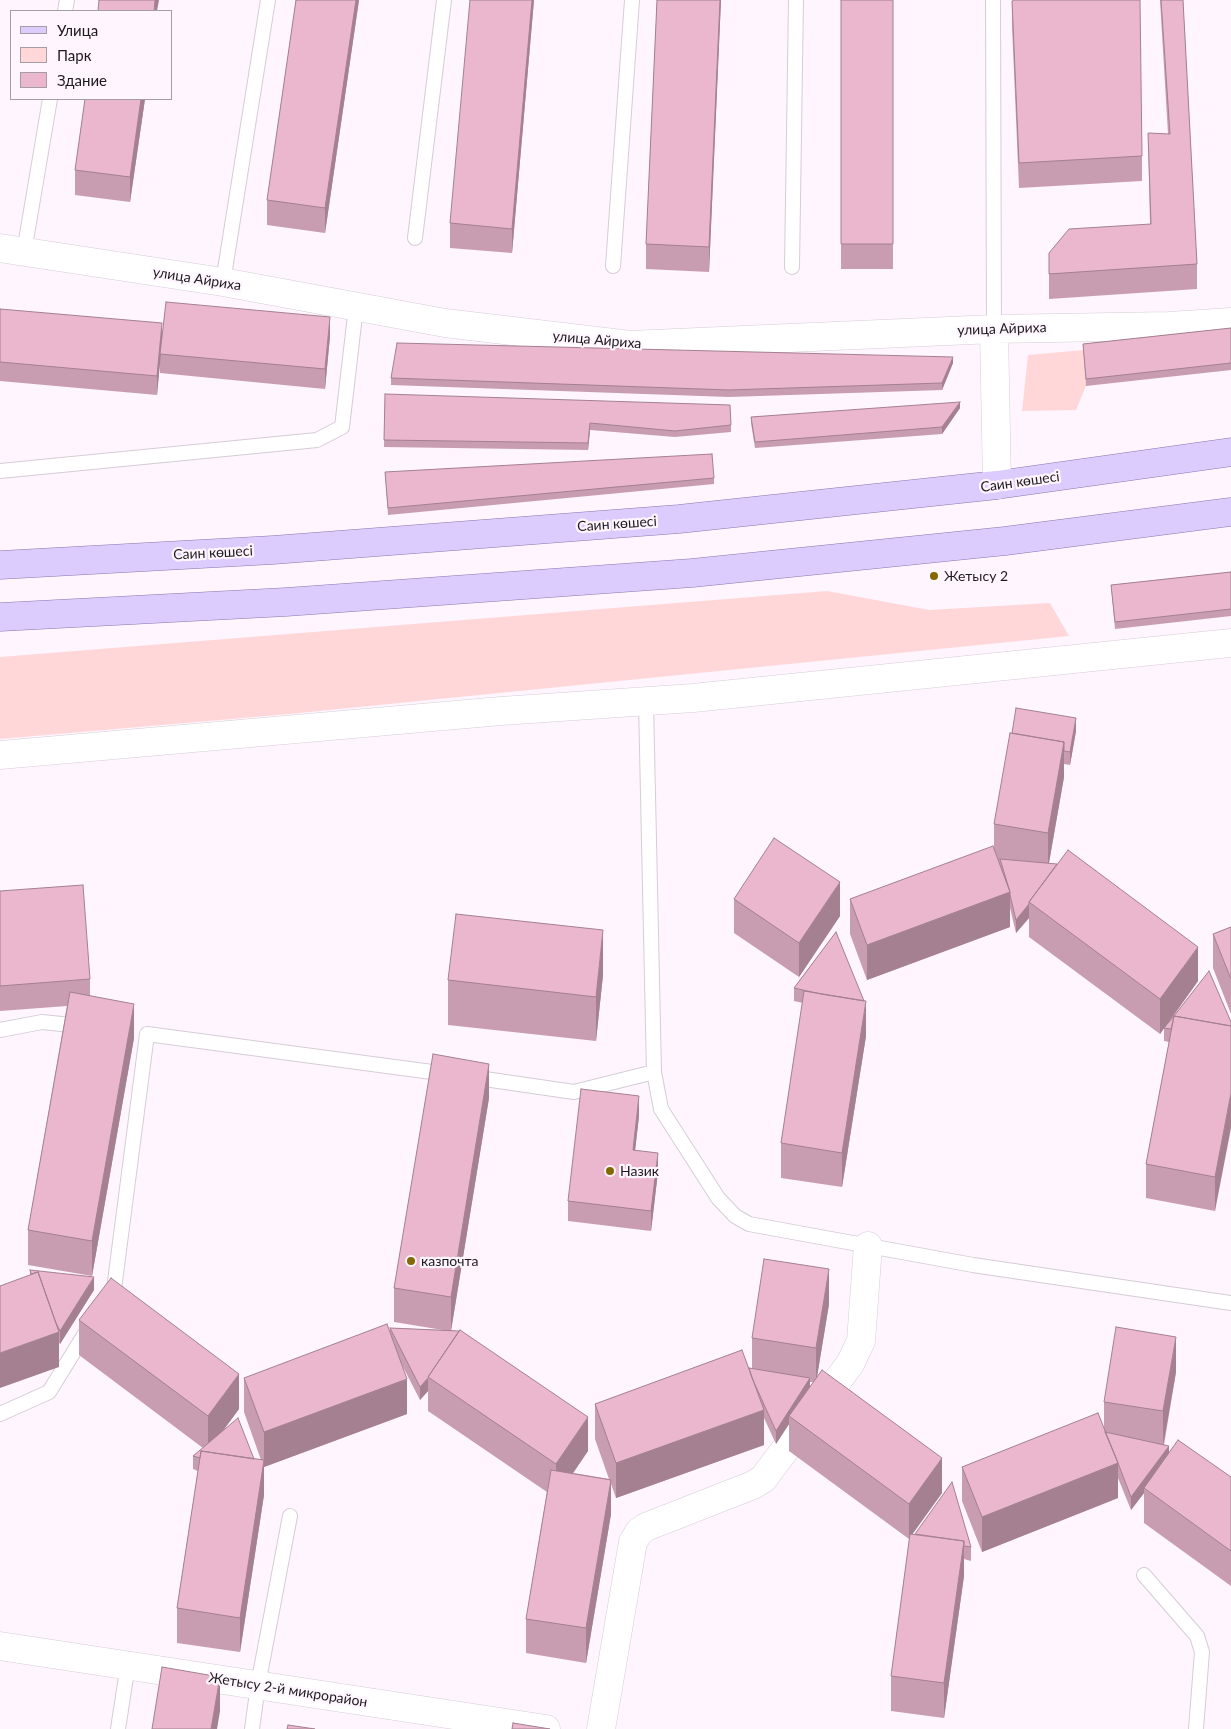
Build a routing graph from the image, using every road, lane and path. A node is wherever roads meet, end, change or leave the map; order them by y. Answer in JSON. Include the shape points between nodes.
{"nodes":[{"id":1,"x":268,"y":0,"type":"edge"},
{"id":2,"x":444,"y":0,"type":"edge"},
{"id":3,"x":632,"y":0,"type":"edge"},
{"id":4,"x":796,"y":0,"type":"edge"},
{"id":5,"x":993,"y":0,"type":"edge"},
{"id":6,"x":50,"y":100,"type":"edge"},
{"id":7,"x":415,"y":238,"type":"dead end"},
{"id":8,"x":12,"y":250,"type":"edge"},
{"id":9,"x":613,"y":266,"type":"dead end"},
{"id":10,"x":792,"y":268,"type":"dead end"},
{"id":11,"x":223,"y":282,"type":"junction"},
{"id":12,"x":356,"y":307,"type":"junction"},
{"id":13,"x":1231,"y":322,"type":"edge"},
{"id":14,"x":994,"y":329,"type":"junction"},
{"id":15,"x":1231,"y":452,"type":"edge"},
{"id":16,"x":0,"y":471,"type":"edge"},
{"id":17,"x":997,"y":485,"type":"junction"},
{"id":18,"x":1231,"y":512,"type":"edge"},
{"id":19,"x":0,"y":565,"type":"edge"},
{"id":20,"x":0,"y":617,"type":"edge"},
{"id":21,"x":1231,"y":643,"type":"edge"},
{"id":22,"x":646,"y":702,"type":"junction"},
{"id":23,"x":0,"y":755,"type":"edge"},
{"id":24,"x":99,"y":1028,"type":"edge"},
{"id":25,"x":0,"y":1030,"type":"edge"},
{"id":26,"x":654,"y":1072,"type":"junction"},
{"id":27,"x":868,"y":1246,"type":"junction"},
{"id":28,"x":1231,"y":1304,"type":"edge"},
{"id":29,"x":0,"y":1414,"type":"edge"},
{"id":30,"x":290,"y":1516,"type":"dead end"},
{"id":31,"x":1144,"y":1575,"type":"dead end"},
{"id":32,"x":0,"y":1646,"type":"edge"},
{"id":33,"x":128,"y":1664,"type":"junction"},
{"id":34,"x":258,"y":1685,"type":"junction"},
{"id":35,"x":118,"y":1729,"type":"edge"},
{"id":36,"x":252,"y":1729,"type":"edge"},
{"id":37,"x":546,"y":1729,"type":"edge"},
{"id":38,"x":601,"y":1729,"type":"edge"},
{"id":39,"x":1196,"y":1729,"type":"edge"}],
"edges":[{"from":1,"to":11,"type":"lane"},
{"from":2,"to":7,"type":"lane"},
{"from":3,"to":9,"type":"lane"},
{"from":4,"to":10,"type":"lane"},
{"from":5,"to":14,"type":"lane"},
{"from":6,"to":8,"type":"lane"},
{"from":8,"to":11,"type":"street","name":"улица Айриха"},
{"from":11,"to":12,"type":"street","name":"улица Айриха"},
{"from":12,"to":14,"type":"street","name":"улица Айриха","via":[[445,323],[630,345]]},
{"from":12,"to":16,"type":"lane","via":[[342,427],[317,440]]},
{"from":13,"to":14,"type":"street","name":"улица Айриха"},
{"from":14,"to":17,"type":"street"},
{"from":15,"to":17,"type":"main road","name":"Саин көшесі"},
{"from":17,"to":19,"type":"main road","name":"Саин көшесі","via":[[679,519],[273,550]]},
{"from":18,"to":20,"type":"main road","via":[[1005,541],[692,573],[295,602]]},
{"from":21,"to":22,"type":"street"},
{"from":22,"to":23,"type":"street","via":[[502,711]]},
{"from":22,"to":26,"type":"lane"},
{"from":24,"to":25,"type":"lane","via":[[42,1022]]},
{"from":26,"to":27,"type":"lane","via":[[661,1109],[718,1198],[735,1216],[749,1224]]},
{"from":26,"to":29,"type":"lane","via":[[574,1092],[143,1033],[114,1289],[49,1392]]},
{"from":27,"to":28,"type":"lane"},
{"from":27,"to":38,"type":"street","via":[[861,1341],[850,1364],[763,1479],[753,1486],[646,1527],[633,1542]]},
{"from":30,"to":34,"type":"lane"},
{"from":31,"to":39,"type":"lane","via":[[1197,1636],[1202,1652]]},
{"from":32,"to":33,"type":"street","name":"Жетысу 2-й микрорайон"},
{"from":33,"to":34,"type":"street","name":"Жетысу 2-й микрорайон"},
{"from":33,"to":35,"type":"lane"},
{"from":34,"to":36,"type":"lane"},
{"from":34,"to":37,"type":"street","name":"Жетысу 2-й микрорайон"}]}
